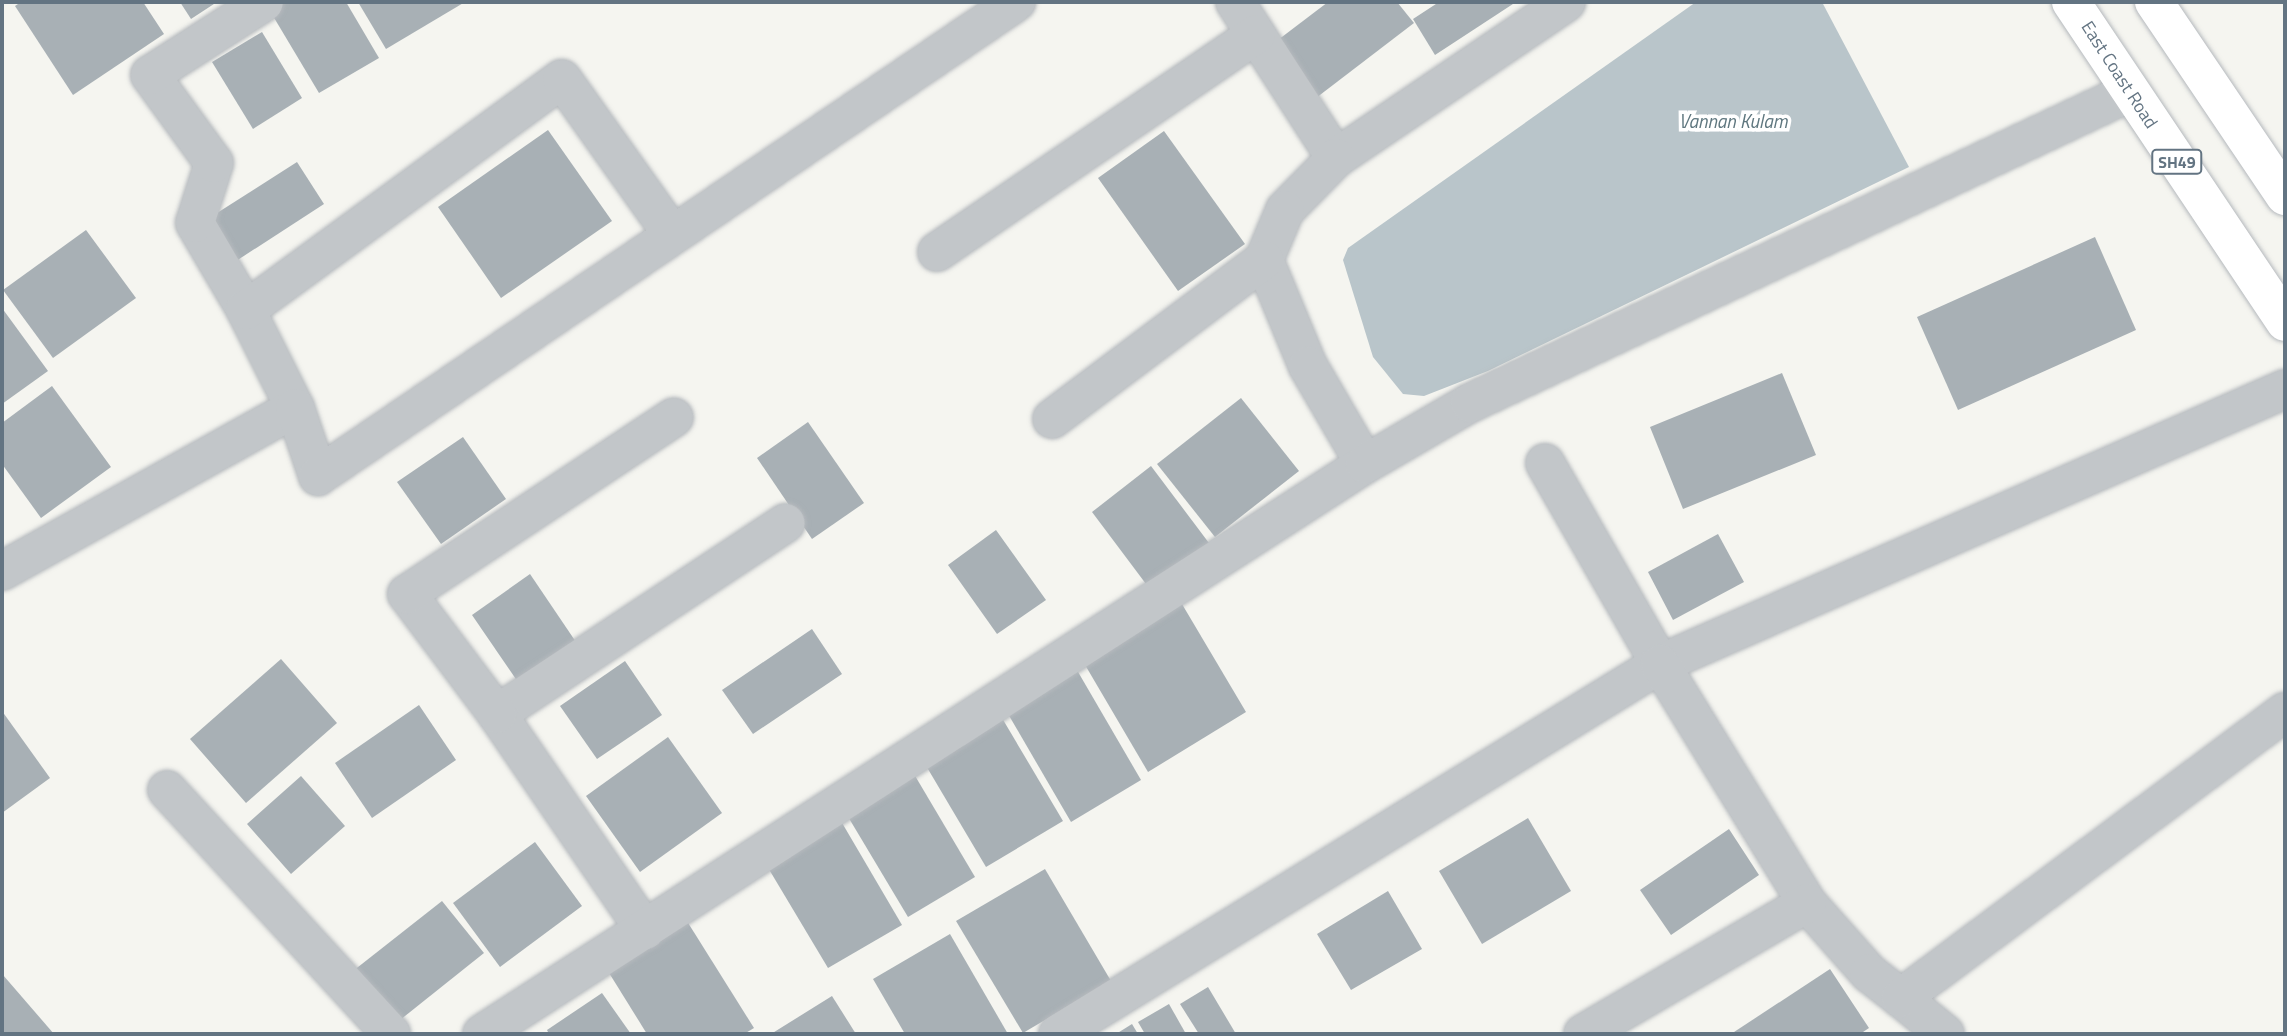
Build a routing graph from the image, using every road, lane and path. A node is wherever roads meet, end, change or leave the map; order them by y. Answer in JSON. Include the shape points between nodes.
{"nodes":[{"id":1,"x":264,"y":2,"type":"edge"},
{"id":2,"x":1016,"y":2,"type":"edge"},
{"id":3,"x":1235,"y":2,"type":"edge"},
{"id":4,"x":1566,"y":2,"type":"edge"},
{"id":5,"x":2071,"y":2,"type":"edge"},
{"id":6,"x":2154,"y":2,"type":"edge"},
{"id":7,"x":1256,"y":34,"type":"junction"},
{"id":8,"x":2130,"y":92,"type":"junction"},
{"id":9,"x":1336,"y":158,"type":"junction"},
{"id":10,"x":2281,"y":180,"type":"edge"},
{"id":11,"x":673,"y":235,"type":"junction"},
{"id":12,"x":936,"y":252,"type":"dead end"},
{"id":13,"x":1264,"y":260,"type":"junction"},
{"id":14,"x":246,"y":310,"type":"junction"},
{"id":15,"x":2285,"y":322,"type":"edge"},
{"id":16,"x":2285,"y":390,"type":"edge"},
{"id":17,"x":295,"y":408,"type":"junction"},
{"id":18,"x":674,"y":417,"type":"dead end"},
{"id":19,"x":1052,"y":419,"type":"dead end"},
{"id":20,"x":1545,"y":463,"type":"dead end"},
{"id":21,"x":1365,"y":464,"type":"junction"},
{"id":22,"x":786,"y":523,"type":"dead end"},
{"id":23,"x":2,"y":571,"type":"edge"},
{"id":24,"x":1660,"y":664,"type":"junction"},
{"id":25,"x":2285,"y":712,"type":"edge"},
{"id":26,"x":497,"y":714,"type":"junction"},
{"id":27,"x":167,"y":790,"type":"dead end"},
{"id":28,"x":1807,"y":903,"type":"junction"},
{"id":29,"x":645,"y":930,"type":"junction"},
{"id":30,"x":1901,"y":998,"type":"junction"},
{"id":31,"x":391,"y":1034,"type":"edge"},
{"id":32,"x":482,"y":1034,"type":"edge"},
{"id":33,"x":1058,"y":1034,"type":"edge"},
{"id":34,"x":1583,"y":1034,"type":"edge"},
{"id":35,"x":1945,"y":1034,"type":"edge"}],
"edges":[{"from":1,"to":14,"type":"street","via":[[150,75],[214,163],[195,223]]},
{"from":2,"to":11,"type":"street"},
{"from":3,"to":7,"type":"street"},
{"from":4,"to":9,"type":"street"},
{"from":5,"to":8,"type":"main road","name":"East Coast Road","number":"SH49"},
{"from":6,"to":10,"type":"main road"},
{"from":7,"to":9,"type":"street"},
{"from":7,"to":12,"type":"street"},
{"from":8,"to":15,"type":"main road","name":"East Coast Road","number":"SH49"},
{"from":8,"to":21,"type":"street","via":[[1470,403]]},
{"from":9,"to":13,"type":"street","via":[[1285,210]]},
{"from":11,"to":14,"type":"street","via":[[562,79]]},
{"from":11,"to":17,"type":"street","via":[[318,476]]},
{"from":13,"to":19,"type":"street"},
{"from":13,"to":21,"type":"street","via":[[1308,366]]},
{"from":14,"to":17,"type":"street"},
{"from":16,"to":24,"type":"street"},
{"from":17,"to":23,"type":"street"},
{"from":18,"to":26,"type":"street","via":[[407,594]]},
{"from":20,"to":24,"type":"street"},
{"from":21,"to":29,"type":"street"},
{"from":22,"to":26,"type":"street"},
{"from":24,"to":28,"type":"street"},
{"from":24,"to":33,"type":"street"},
{"from":25,"to":30,"type":"street"},
{"from":26,"to":29,"type":"street"},
{"from":27,"to":31,"type":"street"},
{"from":28,"to":30,"type":"street","via":[[1870,973]]},
{"from":28,"to":34,"type":"street"},
{"from":29,"to":32,"type":"street"},
{"from":30,"to":35,"type":"street"}]}
